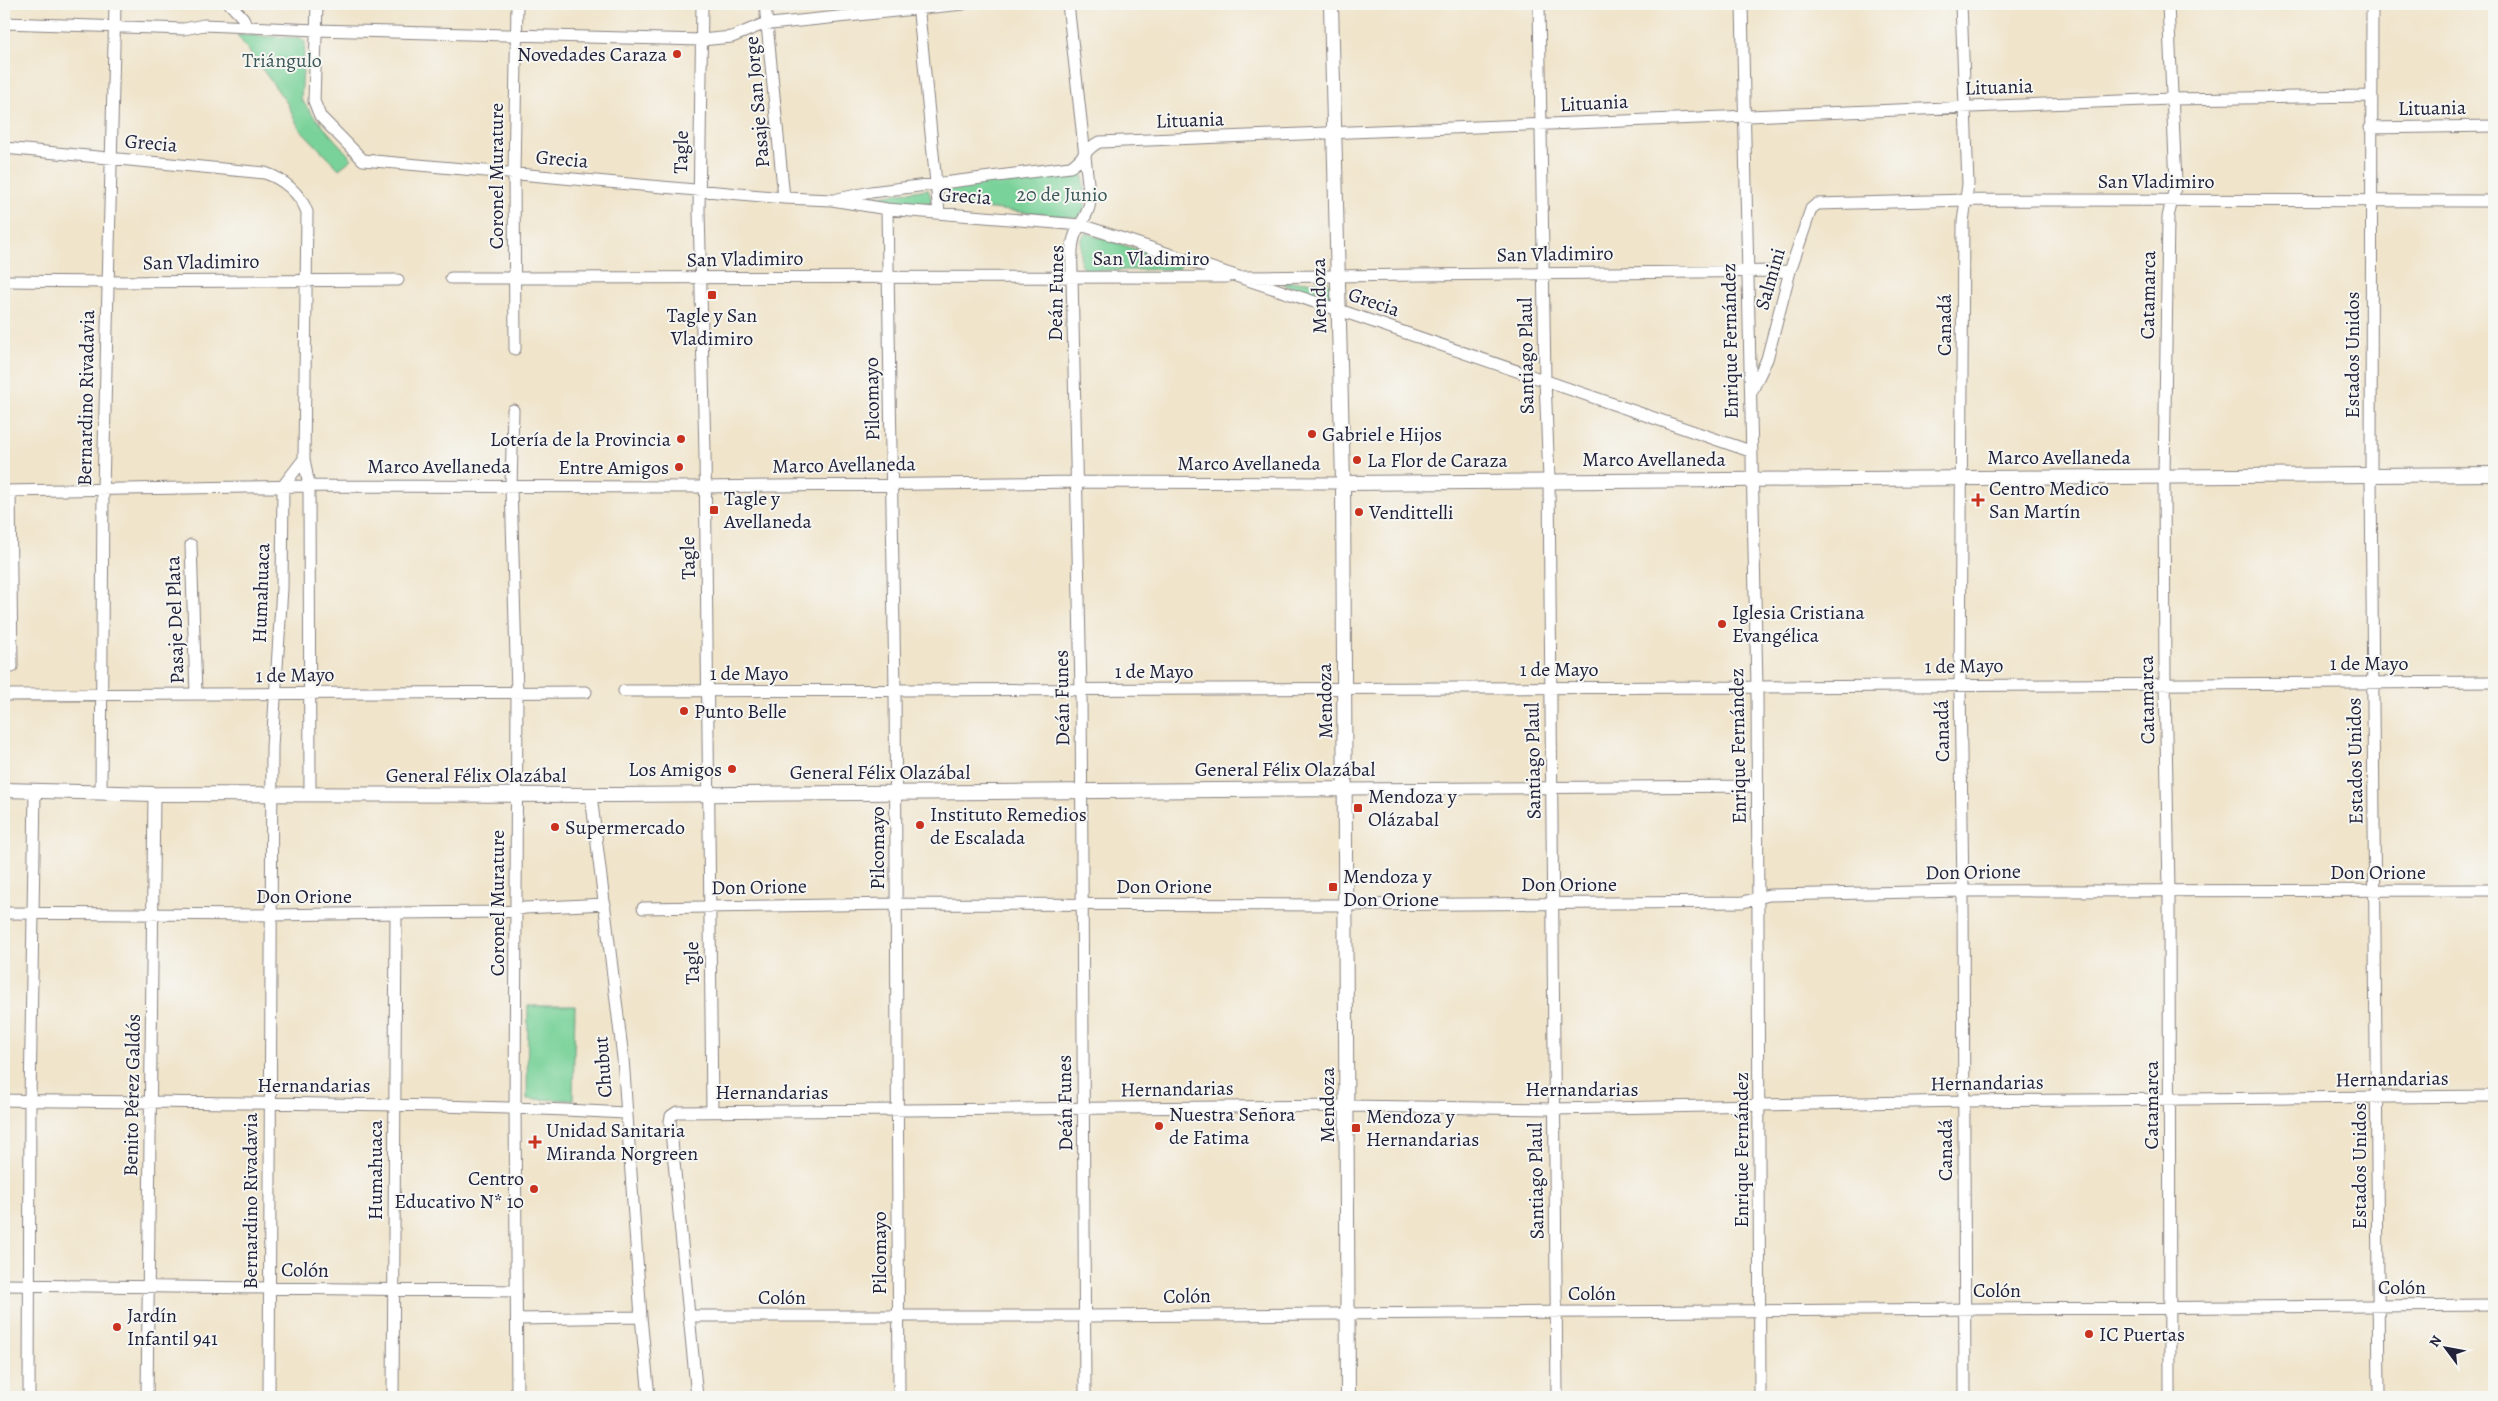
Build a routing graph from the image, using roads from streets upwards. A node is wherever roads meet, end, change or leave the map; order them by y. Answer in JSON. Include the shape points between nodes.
{"nodes":[{"id":1,"x":115,"y":4,"type":"edge"},
{"id":2,"x":230,"y":4,"type":"edge"},
{"id":3,"x":316,"y":4,"type":"edge"},
{"id":4,"x":517,"y":4,"type":"edge"},
{"id":5,"x":702,"y":4,"type":"edge"},
{"id":6,"x":766,"y":4,"type":"edge"},
{"id":7,"x":963,"y":4,"type":"edge"},
{"id":8,"x":1068,"y":4,"type":"edge"},
{"id":9,"x":1332,"y":4,"type":"edge"},
{"id":10,"x":1539,"y":4,"type":"edge"},
{"id":11,"x":1742,"y":4,"type":"edge"},
{"id":12,"x":1961,"y":4,"type":"edge"},
{"id":13,"x":2168,"y":4,"type":"edge"},
{"id":14,"x":2372,"y":4,"type":"edge"},
{"id":15,"x":918,"y":6,"type":"edge"},
{"id":16,"x":4,"y":23,"type":"edge"},
{"id":17,"x":768,"y":25,"type":"junction"},
{"id":18,"x":115,"y":26,"type":"junction"},
{"id":19,"x":246,"y":27,"type":"junction"},
{"id":20,"x":316,"y":30,"type":"junction"},
{"id":21,"x":517,"y":35,"type":"junction"},
{"id":22,"x":700,"y":40,"type":"junction"},
{"id":23,"x":2371,"y":96,"type":"junction"},
{"id":24,"x":2171,"y":99,"type":"junction"},
{"id":25,"x":1965,"y":107,"type":"junction"},
{"id":26,"x":1744,"y":115,"type":"junction"},
{"id":27,"x":1541,"y":125,"type":"junction"},
{"id":28,"x":2494,"y":126,"type":"edge"},
{"id":29,"x":2370,"y":128,"type":"junction"},
{"id":30,"x":1334,"y":134,"type":"junction"},
{"id":31,"x":4,"y":148,"type":"edge"},
{"id":32,"x":1084,"y":155,"type":"junction"},
{"id":33,"x":111,"y":158,"type":"junction"},
{"id":34,"x":514,"y":174,"type":"junction"},
{"id":35,"x":936,"y":183,"type":"junction"},
{"id":36,"x":699,"y":190,"type":"junction"},
{"id":37,"x":784,"y":198,"type":"junction"},
{"id":38,"x":2371,"y":199,"type":"junction"},
{"id":39,"x":832,"y":200,"type":"junction"},
{"id":40,"x":1967,"y":200,"type":"junction"},
{"id":41,"x":2172,"y":200,"type":"junction"},
{"id":42,"x":2494,"y":201,"type":"edge"},
{"id":43,"x":1817,"y":204,"type":"joint"},
{"id":44,"x":887,"y":209,"type":"junction"},
{"id":45,"x":939,"y":213,"type":"junction"},
{"id":46,"x":1080,"y":224,"type":"junction"},
{"id":47,"x":1748,"y":271,"type":"junction"},
{"id":48,"x":1790,"y":271,"type":"junction"},
{"id":49,"x":1544,"y":273,"type":"junction"},
{"id":50,"x":1339,"y":274,"type":"junction"},
{"id":51,"x":889,"y":276,"type":"junction"},
{"id":52,"x":1072,"y":276,"type":"junction"},
{"id":53,"x":1236,"y":277,"type":"junction"},
{"id":54,"x":451,"y":278,"type":"dead end"},
{"id":55,"x":515,"y":278,"type":"junction"},
{"id":56,"x":702,"y":278,"type":"junction"},
{"id":57,"x":308,"y":280,"type":"junction"},
{"id":58,"x":398,"y":280,"type":"dead end"},
{"id":59,"x":4,"y":281,"type":"edge"},
{"id":60,"x":108,"y":282,"type":"junction"},
{"id":61,"x":1339,"y":310,"type":"junction"},
{"id":62,"x":515,"y":349,"type":"dead end"},
{"id":63,"x":1545,"y":380,"type":"junction"},
{"id":64,"x":1750,"y":395,"type":"junction"},
{"id":65,"x":512,"y":410,"type":"dead end"},
{"id":66,"x":1750,"y":451,"type":"junction"},
{"id":67,"x":304,"y":459,"type":"junction"},
{"id":68,"x":2494,"y":474,"type":"edge"},
{"id":69,"x":2371,"y":475,"type":"junction"},
{"id":70,"x":2164,"y":476,"type":"junction"},
{"id":71,"x":1961,"y":477,"type":"junction"},
{"id":72,"x":1752,"y":478,"type":"junction"},
{"id":73,"x":1549,"y":479,"type":"junction"},
{"id":74,"x":1076,"y":482,"type":"junction"},
{"id":75,"x":1343,"y":483,"type":"junction"},
{"id":76,"x":892,"y":484,"type":"junction"},
{"id":77,"x":283,"y":486,"type":"junction"},
{"id":78,"x":309,"y":486,"type":"junction"},
{"id":79,"x":511,"y":487,"type":"junction"},
{"id":80,"x":706,"y":487,"type":"junction"},
{"id":81,"x":103,"y":490,"type":"junction"},
{"id":82,"x":7,"y":491,"type":"edge"},
{"id":83,"x":191,"y":545,"type":"dead end"},
{"id":84,"x":8,"y":667,"type":"edge"},
{"id":85,"x":2373,"y":681,"type":"junction"},
{"id":86,"x":2494,"y":682,"type":"edge"},
{"id":87,"x":2165,"y":683,"type":"junction"},
{"id":88,"x":1960,"y":685,"type":"junction"},
{"id":89,"x":1757,"y":687,"type":"junction"},
{"id":90,"x":1345,"y":688,"type":"junction"},
{"id":91,"x":1551,"y":688,"type":"junction"},
{"id":92,"x":895,"y":690,"type":"junction"},
{"id":93,"x":1081,"y":690,"type":"junction"},
{"id":94,"x":517,"y":692,"type":"junction"},
{"id":95,"x":586,"y":692,"type":"dead end"},
{"id":96,"x":624,"y":692,"type":"dead end"},
{"id":97,"x":708,"y":692,"type":"junction"},
{"id":98,"x":311,"y":693,"type":"junction"},
{"id":99,"x":103,"y":694,"type":"junction"},
{"id":100,"x":196,"y":694,"type":"junction"},
{"id":101,"x":275,"y":694,"type":"junction"},
{"id":102,"x":4,"y":695,"type":"edge"},
{"id":103,"x":1757,"y":786,"type":"junction"},
{"id":104,"x":1346,"y":789,"type":"junction"},
{"id":105,"x":1552,"y":789,"type":"junction"},
{"id":106,"x":4,"y":790,"type":"edge"},
{"id":107,"x":35,"y":790,"type":"junction"},
{"id":108,"x":1082,"y":791,"type":"junction"},
{"id":109,"x":101,"y":792,"type":"junction"},
{"id":110,"x":895,"y":792,"type":"junction"},
{"id":111,"x":709,"y":793,"type":"junction"},
{"id":112,"x":154,"y":794,"type":"junction"},
{"id":113,"x":516,"y":794,"type":"junction"},
{"id":114,"x":271,"y":795,"type":"junction"},
{"id":115,"x":310,"y":795,"type":"junction"},
{"id":116,"x":591,"y":795,"type":"junction"},
{"id":117,"x":2169,"y":890,"type":"junction"},
{"id":118,"x":2375,"y":890,"type":"junction"},
{"id":119,"x":2494,"y":890,"type":"edge"},
{"id":120,"x":1963,"y":891,"type":"junction"},
{"id":121,"x":1758,"y":898,"type":"junction"},
{"id":122,"x":1554,"y":902,"type":"junction"},
{"id":123,"x":605,"y":904,"type":"junction"},
{"id":124,"x":896,"y":904,"type":"junction"},
{"id":125,"x":1082,"y":905,"type":"junction"},
{"id":126,"x":1345,"y":906,"type":"junction"},
{"id":127,"x":710,"y":907,"type":"junction"},
{"id":128,"x":643,"y":908,"type":"dead end"},
{"id":129,"x":516,"y":910,"type":"junction"},
{"id":130,"x":4,"y":913,"type":"edge"},
{"id":131,"x":33,"y":913,"type":"junction"},
{"id":132,"x":154,"y":914,"type":"junction"},
{"id":133,"x":396,"y":914,"type":"junction"},
{"id":134,"x":272,"y":915,"type":"junction"},
{"id":135,"x":2494,"y":1096,"type":"edge"},
{"id":136,"x":2378,"y":1098,"type":"junction"},
{"id":137,"x":4,"y":1100,"type":"edge"},
{"id":138,"x":2170,"y":1100,"type":"junction"},
{"id":139,"x":30,"y":1101,"type":"junction"},
{"id":140,"x":1964,"y":1101,"type":"junction"},
{"id":141,"x":150,"y":1102,"type":"junction"},
{"id":142,"x":269,"y":1104,"type":"junction"},
{"id":143,"x":394,"y":1104,"type":"junction"},
{"id":144,"x":1347,"y":1106,"type":"junction"},
{"id":145,"x":1760,"y":1106,"type":"junction"},
{"id":146,"x":515,"y":1108,"type":"junction"},
{"id":147,"x":1084,"y":1109,"type":"junction"},
{"id":148,"x":1554,"y":1109,"type":"junction"},
{"id":149,"x":897,"y":1110,"type":"junction"},
{"id":150,"x":712,"y":1111,"type":"junction"},
{"id":151,"x":625,"y":1113,"type":"junction"},
{"id":152,"x":4,"y":1285,"type":"edge"},
{"id":153,"x":30,"y":1286,"type":"junction"},
{"id":154,"x":148,"y":1287,"type":"junction"},
{"id":155,"x":268,"y":1288,"type":"junction"},
{"id":156,"x":393,"y":1290,"type":"junction"},
{"id":157,"x":516,"y":1291,"type":"junction"},
{"id":158,"x":2379,"y":1305,"type":"junction"},
{"id":159,"x":2494,"y":1305,"type":"edge"},
{"id":160,"x":2170,"y":1307,"type":"junction"},
{"id":161,"x":1965,"y":1309,"type":"junction"},
{"id":162,"x":1556,"y":1312,"type":"junction"},
{"id":163,"x":1760,"y":1312,"type":"junction"},
{"id":164,"x":1349,"y":1313,"type":"junction"},
{"id":165,"x":690,"y":1316,"type":"junction"},
{"id":166,"x":898,"y":1316,"type":"junction"},
{"id":167,"x":1085,"y":1316,"type":"junction"},
{"id":168,"x":641,"y":1317,"type":"junction"},
{"id":169,"x":518,"y":1319,"type":"junction"},
{"id":170,"x":29,"y":1397,"type":"edge"},
{"id":171,"x":147,"y":1397,"type":"edge"},
{"id":172,"x":269,"y":1397,"type":"edge"},
{"id":173,"x":393,"y":1397,"type":"edge"},
{"id":174,"x":517,"y":1397,"type":"edge"},
{"id":175,"x":649,"y":1397,"type":"edge"},
{"id":176,"x":697,"y":1397,"type":"edge"},
{"id":177,"x":899,"y":1397,"type":"edge"},
{"id":178,"x":1085,"y":1397,"type":"edge"},
{"id":179,"x":1348,"y":1397,"type":"edge"},
{"id":180,"x":1557,"y":1397,"type":"edge"},
{"id":181,"x":1760,"y":1397,"type":"edge"},
{"id":182,"x":1965,"y":1397,"type":"edge"},
{"id":183,"x":2170,"y":1397,"type":"edge"},
{"id":184,"x":2379,"y":1397,"type":"edge"}],
"edges":[{"from":1,"to":18,"type":"street","name":"Bernardino Rivadavia"},
{"from":2,"to":19,"type":"street","via":[[243,18]]},
{"from":3,"to":20,"type":"street"},
{"from":4,"to":21,"type":"street","name":"Coronel Murature"},
{"from":5,"to":22,"type":"street","name":"Tagle"},
{"from":6,"to":17,"type":"street","name":"Pasaje San Jorge"},
{"from":7,"to":15,"type":"street"},
{"from":8,"to":32,"type":"street","name":"Deán Funes"},
{"from":9,"to":30,"type":"street","name":"Mendoza"},
{"from":10,"to":27,"type":"street","name":"Santiago Plaul"},
{"from":11,"to":26,"type":"street","name":"Enrique Fernández"},
{"from":12,"to":25,"type":"street","name":"Canadá"},
{"from":13,"to":24,"type":"street","name":"Catamarca"},
{"from":14,"to":23,"type":"street","name":"Estados Unidos"},
{"from":15,"to":17,"type":"street"},
{"from":15,"to":35,"type":"street"},
{"from":16,"to":18,"type":"street"},
{"from":17,"to":22,"type":"street","via":[[732,37]]},
{"from":17,"to":37,"type":"street","name":"Pasaje San Jorge"},
{"from":18,"to":19,"type":"street"},
{"from":18,"to":33,"type":"street","name":"Bernardino Rivadavia"},
{"from":19,"to":20,"type":"street"},
{"from":20,"to":21,"type":"street"},
{"from":20,"to":34,"type":"street","name":"Grecia","via":[[313,91],[316,106],[320,116],[363,160]]},
{"from":21,"to":22,"type":"street"},
{"from":21,"to":34,"type":"street","name":"Coronel Murature"},
{"from":22,"to":36,"type":"street","name":"Tagle"},
{"from":23,"to":24,"type":"street","name":"Lituania"},
{"from":23,"to":29,"type":"street","name":"Estados Unidos"},
{"from":24,"to":25,"type":"street","name":"Lituania"},
{"from":24,"to":41,"type":"street","name":"Catamarca","via":[[2176,183]]},
{"from":25,"to":26,"type":"street","name":"Lituania"},
{"from":25,"to":40,"type":"street","name":"Canadá"},
{"from":26,"to":27,"type":"street","name":"Lituania"},
{"from":26,"to":47,"type":"street","name":"Enrique Fernández"},
{"from":27,"to":30,"type":"street","name":"Lituania"},
{"from":27,"to":49,"type":"street","name":"Santiago Plaul"},
{"from":28,"to":29,"type":"street","name":"Lituania"},
{"from":29,"to":38,"type":"street","name":"Estados Unidos"},
{"from":30,"to":32,"type":"street","name":"Lituania","via":[[1100,142]]},
{"from":30,"to":50,"type":"street","name":"Mendoza"},
{"from":31,"to":33,"type":"street","name":"Grecia"},
{"from":32,"to":35,"type":"street","name":"Lituania","via":[[1070,166]]},
{"from":32,"to":46,"type":"street","name":"Deán Funes","via":[[1090,201],[1088,215]]},
{"from":33,"to":57,"type":"street","name":"Grecia","via":[[264,173],[284,181],[307,212]]},
{"from":33,"to":60,"type":"street","name":"Bernardino Rivadavia"},
{"from":34,"to":36,"type":"street","name":"Grecia"},
{"from":34,"to":55,"type":"street","name":"Coronel Murature"},
{"from":35,"to":39,"type":"street","name":"Lituania"},
{"from":35,"to":45,"type":"street"},
{"from":36,"to":37,"type":"street","name":"Grecia"},
{"from":36,"to":56,"type":"street","name":"Tagle"},
{"from":37,"to":39,"type":"street","name":"Grecia"},
{"from":38,"to":41,"type":"street","name":"San Vladimiro"},
{"from":38,"to":42,"type":"street","name":"San Vladimiro"},
{"from":38,"to":69,"type":"street","name":"Estados Unidos"},
{"from":39,"to":44,"type":"street","name":"Grecia"},
{"from":40,"to":41,"type":"street","name":"San Vladimiro"},
{"from":40,"to":43,"type":"street","name":"San Vladimiro"},
{"from":40,"to":71,"type":"street","name":"Canadá","via":[[1963,222]]},
{"from":41,"to":70,"type":"street","name":"Catamarca","via":[[2168,217]]},
{"from":43,"to":48,"type":"street","name":"Salmini","via":[[1811,210]]},
{"from":44,"to":45,"type":"street","name":"Grecia"},
{"from":44,"to":51,"type":"street","name":"Pilcomayo"},
{"from":45,"to":46,"type":"street","name":"Grecia"},
{"from":46,"to":52,"type":"street","name":"Deán Funes","via":[[1072,244]]},
{"from":46,"to":53,"type":"street","name":"Grecia"},
{"from":47,"to":48,"type":"street","name":"San Vladimiro"},
{"from":47,"to":49,"type":"street","name":"San Vladimiro"},
{"from":47,"to":64,"type":"street","name":"Enrique Fernández"},
{"from":48,"to":64,"type":"street","name":"Salmini","via":[[1767,359]]},
{"from":49,"to":50,"type":"street","name":"San Vladimiro"},
{"from":49,"to":63,"type":"street","name":"Santiago Plaul"},
{"from":50,"to":53,"type":"street","name":"San Vladimiro"},
{"from":50,"to":61,"type":"street","name":"Mendoza"},
{"from":51,"to":52,"type":"street","name":"San Vladimiro"},
{"from":51,"to":56,"type":"street","name":"San Vladimiro"},
{"from":51,"to":76,"type":"street","name":"Pilcomayo"},
{"from":52,"to":53,"type":"street","name":"San Vladimiro"},
{"from":52,"to":74,"type":"street","name":"Deán Funes"},
{"from":53,"to":61,"type":"street","name":"Grecia"},
{"from":54,"to":55,"type":"street","name":"San Vladimiro"},
{"from":55,"to":56,"type":"street","name":"San Vladimiro"},
{"from":55,"to":62,"type":"street","name":"Coronel Murature"},
{"from":56,"to":80,"type":"street","name":"Tagle"},
{"from":57,"to":58,"type":"street","name":"San Vladimiro"},
{"from":57,"to":60,"type":"street","name":"San Vladimiro"},
{"from":57,"to":67,"type":"street"},
{"from":59,"to":60,"type":"street","name":"San Vladimiro"},
{"from":60,"to":81,"type":"street","name":"Bernardino Rivadavia"},
{"from":61,"to":63,"type":"street","name":"Grecia"},
{"from":61,"to":75,"type":"street","name":"Mendoza"},
{"from":63,"to":66,"type":"street","name":"Grecia"},
{"from":63,"to":73,"type":"street","name":"Santiago Plaul"},
{"from":64,"to":66,"type":"street","name":"Enrique Fernández"},
{"from":65,"to":79,"type":"street","name":"Coronel Murature"},
{"from":66,"to":72,"type":"street","name":"Enrique Fernández"},
{"from":67,"to":77,"type":"street"},
{"from":67,"to":78,"type":"street"},
{"from":68,"to":69,"type":"street","name":"Marco Avellaneda"},
{"from":69,"to":70,"type":"street","name":"Marco Avellaneda"},
{"from":69,"to":85,"type":"street","name":"Estados Unidos"},
{"from":70,"to":71,"type":"street","name":"Marco Avellaneda"},
{"from":70,"to":87,"type":"street","name":"Catamarca"},
{"from":71,"to":72,"type":"street","name":"Marco Avellaneda"},
{"from":71,"to":88,"type":"street","name":"Canadá"},
{"from":72,"to":73,"type":"street","name":"Marco Avellaneda"},
{"from":72,"to":89,"type":"street","name":"Enrique Fernández"},
{"from":73,"to":75,"type":"street","name":"Marco Avellaneda"},
{"from":73,"to":91,"type":"street","name":"Santiago Plaul"},
{"from":74,"to":75,"type":"street","name":"Marco Avellaneda"},
{"from":74,"to":76,"type":"street","name":"Marco Avellaneda"},
{"from":74,"to":93,"type":"street","name":"Deán Funes"},
{"from":75,"to":90,"type":"street","name":"Mendoza"},
{"from":76,"to":80,"type":"street","name":"Marco Avellaneda"},
{"from":76,"to":92,"type":"street","name":"Pilcomayo"},
{"from":77,"to":78,"type":"street","name":"Marco Avellaneda"},
{"from":77,"to":81,"type":"street","name":"Marco Avellaneda"},
{"from":77,"to":101,"type":"street","name":"Humahuaca","via":[[282,588]]},
{"from":78,"to":79,"type":"street","name":"Marco Avellaneda"},
{"from":78,"to":98,"type":"street"},
{"from":79,"to":80,"type":"street","name":"Marco Avellaneda"},
{"from":79,"to":94,"type":"street","name":"Coronel Murature"},
{"from":80,"to":97,"type":"street","name":"Tagle"},
{"from":81,"to":82,"type":"street","name":"Marco Avellaneda"},
{"from":81,"to":99,"type":"street","name":"Bernardino Rivadavia"},
{"from":82,"to":84,"type":"street"},
{"from":83,"to":100,"type":"street","name":"Pasaje Del Plata"},
{"from":85,"to":86,"type":"street","name":"1 de Mayo"},
{"from":85,"to":87,"type":"street","name":"1 de Mayo"},
{"from":85,"to":118,"type":"street","name":"Estados Unidos"},
{"from":87,"to":88,"type":"street","name":"1 de Mayo"},
{"from":87,"to":117,"type":"street","name":"Catamarca"},
{"from":88,"to":89,"type":"street","name":"1 de Mayo"},
{"from":88,"to":120,"type":"street","name":"Canadá"},
{"from":89,"to":91,"type":"street","name":"1 de Mayo"},
{"from":89,"to":103,"type":"street","name":"Enrique Fernández"},
{"from":90,"to":91,"type":"street","name":"1 de Mayo"},
{"from":90,"to":93,"type":"street","name":"1 de Mayo"},
{"from":90,"to":104,"type":"street","name":"Mendoza"},
{"from":91,"to":105,"type":"street","name":"Santiago Plaul"},
{"from":92,"to":93,"type":"street","name":"1 de Mayo"},
{"from":92,"to":97,"type":"street","name":"1 de Mayo"},
{"from":92,"to":110,"type":"street","name":"Pilcomayo"},
{"from":93,"to":108,"type":"street","name":"Deán Funes"},
{"from":94,"to":95,"type":"street","name":"1 de Mayo"},
{"from":94,"to":98,"type":"street","name":"1 de Mayo"},
{"from":94,"to":113,"type":"street","name":"Coronel Murature"},
{"from":96,"to":97,"type":"street","name":"1 de Mayo"},
{"from":97,"to":111,"type":"street","name":"Tagle"},
{"from":98,"to":101,"type":"street","name":"1 de Mayo"},
{"from":98,"to":115,"type":"street"},
{"from":99,"to":100,"type":"street","name":"1 de Mayo"},
{"from":99,"to":102,"type":"street","name":"1 de Mayo"},
{"from":99,"to":109,"type":"street","name":"Bernardino Rivadavia"},
{"from":100,"to":101,"type":"street","name":"1 de Mayo"},
{"from":101,"to":114,"type":"street","name":"Humahuaca"},
{"from":103,"to":105,"type":"street","name":"General Félix Olazábal"},
{"from":103,"to":121,"type":"street","name":"Enrique Fernández"},
{"from":104,"to":105,"type":"street","name":"General Félix Olazábal"},
{"from":104,"to":108,"type":"street","name":"General Félix Olazábal"},
{"from":104,"to":126,"type":"street","name":"Mendoza"},
{"from":105,"to":122,"type":"street","name":"Santiago Plaul"},
{"from":106,"to":107,"type":"street","name":"General Félix Olazábal"},
{"from":107,"to":109,"type":"street","name":"General Félix Olazábal"},
{"from":107,"to":131,"type":"street"},
{"from":108,"to":110,"type":"street","name":"General Félix Olazábal"},
{"from":108,"to":125,"type":"street","name":"Deán Funes"},
{"from":109,"to":112,"type":"street","name":"General Félix Olazábal"},
{"from":110,"to":111,"type":"street","name":"General Félix Olazábal"},
{"from":110,"to":124,"type":"street","name":"Pilcomayo"},
{"from":111,"to":116,"type":"street","name":"General Félix Olazábal"},
{"from":111,"to":127,"type":"street","name":"Tagle"},
{"from":112,"to":114,"type":"street","name":"General Félix Olazábal"},
{"from":112,"to":132,"type":"street","name":"Benito Pérez Galdós"},
{"from":113,"to":115,"type":"street","name":"General Félix Olazábal"},
{"from":113,"to":116,"type":"street","name":"General Félix Olazábal"},
{"from":113,"to":129,"type":"street","name":"Coronel Murature"},
{"from":114,"to":115,"type":"street","name":"General Félix Olazábal"},
{"from":114,"to":134,"type":"street","name":"Bernardino Rivadavia"},
{"from":116,"to":123,"type":"street","name":"Chubut"},
{"from":117,"to":118,"type":"street","name":"Don Orione"},
{"from":117,"to":120,"type":"street","name":"Don Orione"},
{"from":117,"to":138,"type":"street","name":"Catamarca"},
{"from":118,"to":119,"type":"street","name":"Don Orione"},
{"from":118,"to":136,"type":"street","name":"Estados Unidos"},
{"from":120,"to":121,"type":"street","name":"Don Orione","via":[[1769,895]]},
{"from":120,"to":140,"type":"street","name":"Canadá"},
{"from":121,"to":122,"type":"street","name":"Don Orione","via":[[1743,902]]},
{"from":121,"to":145,"type":"street","name":"Enrique Fernández"},
{"from":122,"to":126,"type":"street","name":"Don Orione"},
{"from":122,"to":148,"type":"street","name":"Santiago Plaul"},
{"from":123,"to":129,"type":"street","name":"Don Orione"},
{"from":123,"to":151,"type":"street","name":"Chubut","via":[[623,1058]]},
{"from":124,"to":125,"type":"street","name":"Don Orione"},
{"from":124,"to":127,"type":"street","name":"Don Orione"},
{"from":124,"to":149,"type":"street","name":"Pilcomayo"},
{"from":125,"to":126,"type":"street","name":"Don Orione"},
{"from":125,"to":147,"type":"street","name":"Deán Funes"},
{"from":126,"to":144,"type":"street","name":"Mendoza"},
{"from":127,"to":128,"type":"street","name":"Don Orione"},
{"from":127,"to":150,"type":"street","name":"Tagle"},
{"from":129,"to":133,"type":"street","name":"Don Orione"},
{"from":129,"to":146,"type":"street","name":"Coronel Murature"},
{"from":130,"to":131,"type":"street","name":"Don Orione"},
{"from":131,"to":132,"type":"street","name":"Don Orione"},
{"from":131,"to":139,"type":"street"},
{"from":132,"to":134,"type":"street","name":"Don Orione"},
{"from":132,"to":141,"type":"street","name":"Benito Pérez Galdós"},
{"from":133,"to":134,"type":"street","name":"Don Orione"},
{"from":133,"to":143,"type":"street","name":"Humahuaca"},
{"from":134,"to":142,"type":"street","name":"Bernardino Rivadavia"},
{"from":135,"to":136,"type":"street","name":"Hernandarias"},
{"from":136,"to":138,"type":"street","name":"Hernandarias"},
{"from":136,"to":158,"type":"street","name":"Estados Unidos"},
{"from":137,"to":139,"type":"street","name":"Hernandarias"},
{"from":138,"to":140,"type":"street","name":"Hernandarias"},
{"from":138,"to":160,"type":"street","name":"Catamarca"},
{"from":139,"to":141,"type":"street","name":"Hernandarias"},
{"from":139,"to":153,"type":"street"},
{"from":140,"to":145,"type":"street","name":"Hernandarias"},
{"from":140,"to":161,"type":"street","name":"Canadá"},
{"from":141,"to":142,"type":"street","name":"Hernandarias"},
{"from":141,"to":154,"type":"street","name":"Benito Pérez Galdós"},
{"from":142,"to":143,"type":"street","name":"Hernandarias"},
{"from":142,"to":155,"type":"street","name":"Bernardino Rivadavia"},
{"from":143,"to":146,"type":"street","name":"Hernandarias"},
{"from":143,"to":156,"type":"street","name":"Humahuaca"},
{"from":144,"to":147,"type":"street","name":"Hernandarias"},
{"from":144,"to":148,"type":"street","name":"Hernandarias"},
{"from":144,"to":164,"type":"street","name":"Mendoza"},
{"from":145,"to":148,"type":"street","name":"Hernandarias"},
{"from":145,"to":163,"type":"street","name":"Enrique Fernández"},
{"from":146,"to":151,"type":"street","name":"Hernandarias"},
{"from":146,"to":157,"type":"street","name":"Coronel Murature"},
{"from":147,"to":149,"type":"street","name":"Hernandarias"},
{"from":147,"to":167,"type":"street","name":"Deán Funes"},
{"from":148,"to":162,"type":"street","name":"Santiago Plaul"},
{"from":149,"to":150,"type":"street","name":"Hernandarias"},
{"from":149,"to":166,"type":"street","name":"Pilcomayo"},
{"from":150,"to":165,"type":"street","name":"Hernandarias","via":[[678,1112],[671,1116]]},
{"from":151,"to":168,"type":"street","name":"Chubut"},
{"from":152,"to":153,"type":"street","name":"Colón"},
{"from":153,"to":154,"type":"street","name":"Colón"},
{"from":153,"to":170,"type":"street"},
{"from":154,"to":155,"type":"street","name":"Colón"},
{"from":154,"to":171,"type":"street","name":"Benito Pérez Galdós"},
{"from":155,"to":156,"type":"street","name":"Colón"},
{"from":155,"to":172,"type":"street","name":"Bernardino Rivadavia"},
{"from":156,"to":157,"type":"street","name":"Colón"},
{"from":156,"to":173,"type":"street","name":"Humahuaca"},
{"from":157,"to":169,"type":"street","name":"Coronel Murature"},
{"from":158,"to":159,"type":"street","name":"Colón"},
{"from":158,"to":160,"type":"street","name":"Colón"},
{"from":158,"to":184,"type":"street","name":"Estados Unidos"},
{"from":160,"to":161,"type":"street","name":"Colón"},
{"from":160,"to":183,"type":"street","name":"Catamarca"},
{"from":161,"to":163,"type":"street","name":"Colón"},
{"from":161,"to":182,"type":"street","name":"Canadá"},
{"from":162,"to":163,"type":"street","name":"Colón"},
{"from":162,"to":164,"type":"street","name":"Colón"},
{"from":162,"to":180,"type":"street","name":"Santiago Plaul"},
{"from":163,"to":181,"type":"street","name":"Enrique Fernández"},
{"from":164,"to":167,"type":"street","name":"Colón"},
{"from":164,"to":179,"type":"street","name":"Mendoza"},
{"from":165,"to":166,"type":"street","name":"Colón"},
{"from":165,"to":176,"type":"street"},
{"from":166,"to":167,"type":"street","name":"Colón"},
{"from":166,"to":177,"type":"street","name":"Pilcomayo"},
{"from":167,"to":178,"type":"street","name":"Deán Funes"},
{"from":168,"to":169,"type":"street"},
{"from":168,"to":175,"type":"street","name":"Chubut"},
{"from":169,"to":174,"type":"street","name":"Coronel Murature"}]}
